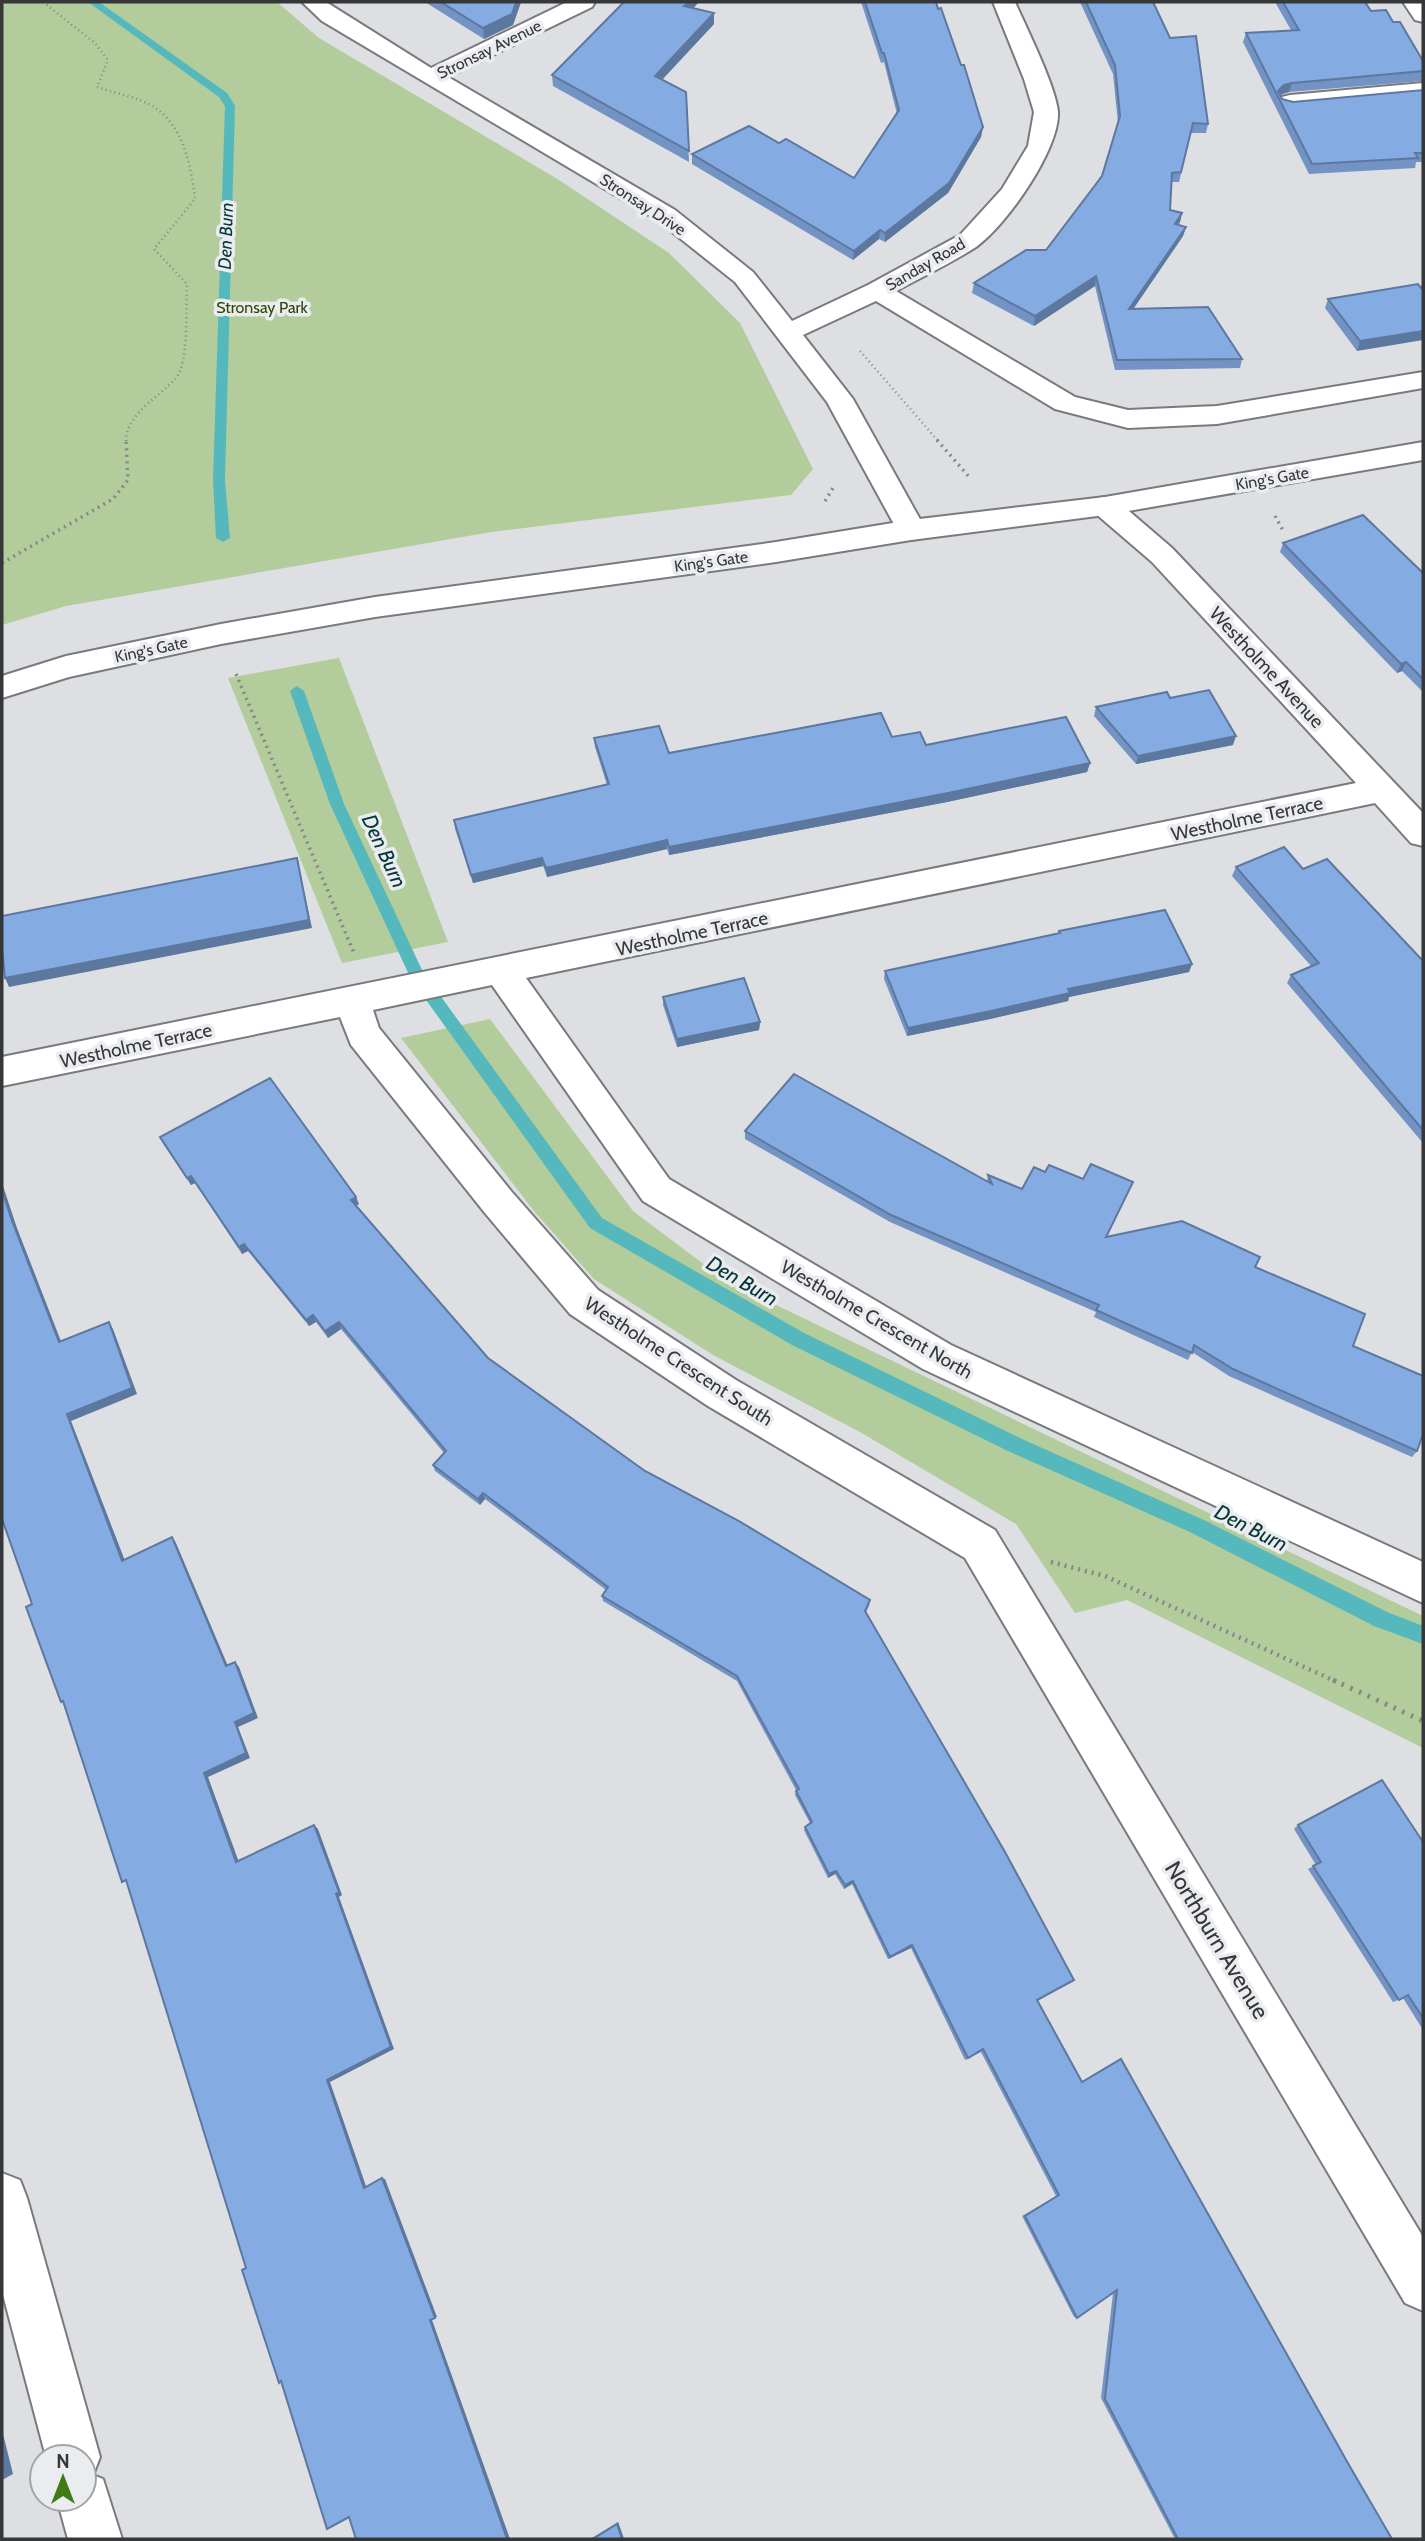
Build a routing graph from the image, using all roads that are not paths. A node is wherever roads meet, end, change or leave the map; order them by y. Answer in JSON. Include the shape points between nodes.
{"nodes":[{"id":1,"x":313,"y":2,"type":"edge"},
{"id":2,"x":584,"y":2,"type":"edge"},
{"id":3,"x":1004,"y":2,"type":"edge"},
{"id":4,"x":1414,"y":2,"type":"edge"},
{"id":5,"x":1423,"y":15,"type":"edge"},
{"id":6,"x":430,"y":77,"type":"junction"},
{"id":7,"x":1423,"y":90,"type":"edge"},
{"id":8,"x":1290,"y":102,"type":"edge"},
{"id":9,"x":877,"y":291,"type":"junction"},
{"id":10,"x":789,"y":332,"type":"junction"},
{"id":11,"x":1423,"y":380,"type":"edge"},
{"id":12,"x":1423,"y":451,"type":"edge"},
{"id":13,"x":1105,"y":506,"type":"junction"},
{"id":14,"x":911,"y":530,"type":"junction"},
{"id":15,"x":2,"y":687,"type":"edge"},
{"id":16,"x":1381,"y":790,"type":"junction"},
{"id":17,"x":1423,"y":834,"type":"edge"},
{"id":18,"x":490,"y":974,"type":"junction"},
{"id":19,"x":362,"y":999,"type":"junction"},
{"id":20,"x":2,"y":1072,"type":"edge"},
{"id":21,"x":1423,"y":1583,"type":"edge"},
{"id":22,"x":1010,"y":1594,"type":"joint"},
{"id":23,"x":2,"y":2198,"type":"edge"},
{"id":24,"x":1423,"y":2285,"type":"edge"},
{"id":25,"x":69,"y":2443,"type":"edge"},
{"id":26,"x":88,"y":2513,"type":"edge"},
{"id":27,"x":95,"y":2539,"type":"edge"}],
"edges":[{"from":1,"to":6,"type":"street","name":"Stronsay Drive"},
{"from":2,"to":6,"type":"street","name":"Stronsay Avenue"},
{"from":3,"to":9,"type":"street","name":"Sanday Road","via":[[1046,112],[1040,146],[1012,193],[969,240]]},
{"from":4,"to":5,"type":"street"},
{"from":6,"to":10,"type":"street","name":"Stronsay Drive","via":[[666,215],[744,277]]},
{"from":7,"to":8,"type":"street"},
{"from":9,"to":10,"type":"street","name":"Sanday Road"},
{"from":9,"to":11,"type":"street","via":[[1065,403],[1128,419],[1217,415]]},
{"from":10,"to":14,"type":"street","name":"Stronsay Drive","via":[[839,399]]},
{"from":12,"to":13,"type":"street","name":"King's Gate"},
{"from":13,"to":14,"type":"street","name":"King's Gate"},
{"from":13,"to":16,"type":"street","name":"Westholme Avenue","via":[[1163,555]]},
{"from":14,"to":15,"type":"street","name":"King's Gate","via":[[375,607],[66,667]]},
{"from":16,"to":17,"type":"street","name":"Westholme Avenue"},
{"from":16,"to":18,"type":"street","name":"Westholme Terrace"},
{"from":18,"to":19,"type":"street","name":"Westholme Terrace"},
{"from":18,"to":21,"type":"street","name":"Westholme Crescent North","via":[[656,1190],[937,1357]]},
{"from":19,"to":20,"type":"street","name":"Westholme Terrace"},
{"from":19,"to":22,"type":"street","name":"Westholme Crescent South","via":[[364,1035],[584,1302],[722,1393],[980,1544]]},
{"from":22,"to":24,"type":"street","name":"Northburn Avenue"},
{"from":23,"to":25,"type":"street"},
{"from":26,"to":27,"type":"street"}]}
